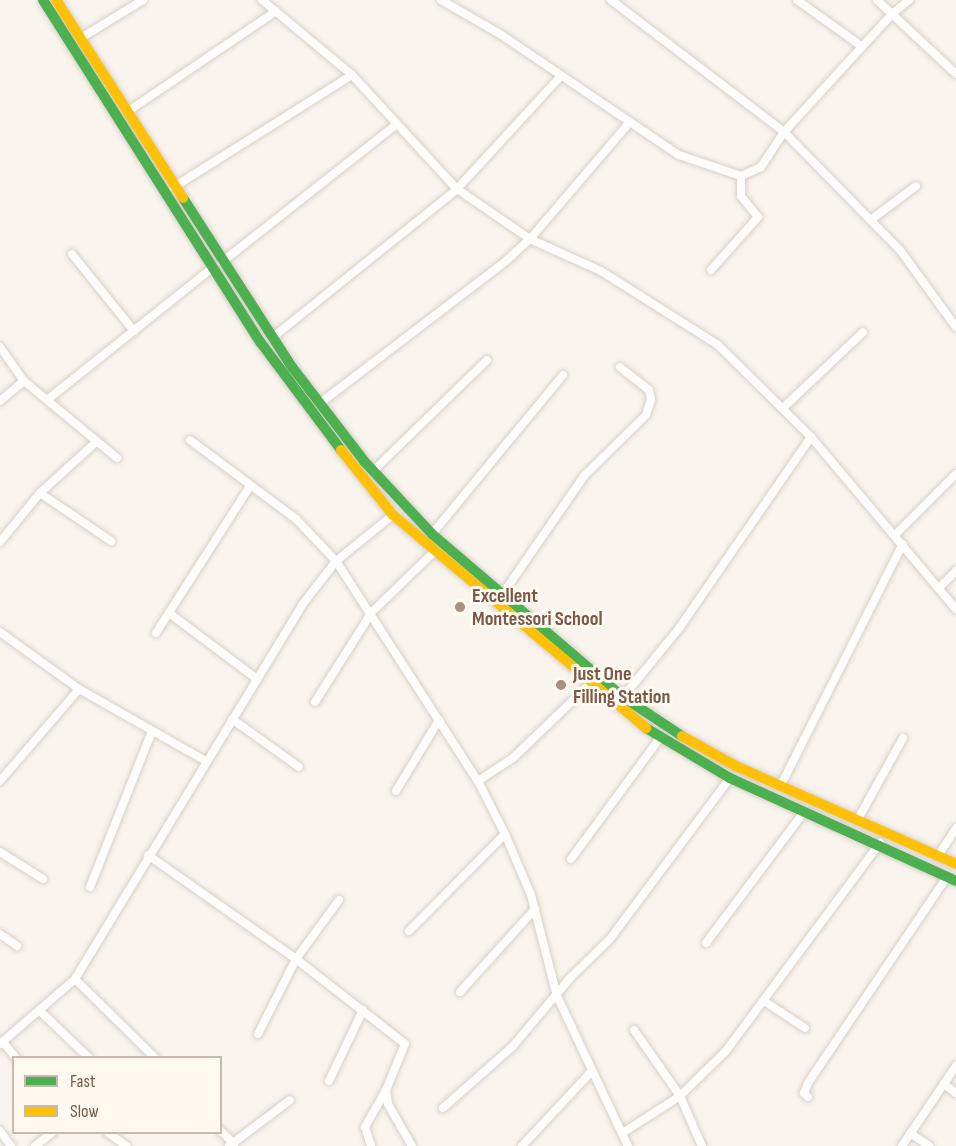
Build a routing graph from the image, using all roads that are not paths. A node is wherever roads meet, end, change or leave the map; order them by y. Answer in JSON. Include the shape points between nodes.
{"nodes":[{"id":1,"x":43,"y":0,"type":"edge"},
{"id":2,"x":56,"y":0,"type":"edge"},
{"id":3,"x":143,"y":0,"type":"edge"},
{"id":4,"x":262,"y":0,"type":"edge"},
{"id":5,"x":441,"y":0,"type":"edge"},
{"id":6,"x":611,"y":0,"type":"edge"},
{"id":7,"x":797,"y":0,"type":"edge"},
{"id":8,"x":877,"y":0,"type":"edge"},
{"id":9,"x":909,"y":0,"type":"edge"},
{"id":10,"x":276,"y":11,"type":"junction"},
{"id":11,"x":892,"y":13,"type":"junction"},
{"id":12,"x":81,"y":38,"type":"junction"},
{"id":13,"x":861,"y":46,"type":"junction"},
{"id":14,"x":954,"y":69,"type":"edge"},
{"id":15,"x":352,"y":75,"type":"junction"},
{"id":16,"x":561,"y":76,"type":"junction"},
{"id":17,"x":127,"y":112,"type":"junction"},
{"id":18,"x":629,"y":123,"type":"junction"},
{"id":19,"x":397,"y":124,"type":"junction"},
{"id":20,"x":784,"y":132,"type":"junction"},
{"id":21,"x":741,"y":176,"type":"junction"},
{"id":22,"x":916,"y":186,"type":"dead end"},
{"id":23,"x":174,"y":187,"type":"junction"},
{"id":24,"x":457,"y":189,"type":"junction"},
{"id":25,"x":872,"y":219,"type":"junction"},
{"id":26,"x":530,"y":239,"type":"junction"},
{"id":27,"x":72,"y":254,"type":"dead end"},
{"id":28,"x":222,"y":262,"type":"junction"},
{"id":29,"x":211,"y":269,"type":"junction"},
{"id":30,"x":711,"y":270,"type":"dead end"},
{"id":31,"x":956,"y":327,"type":"edge"},
{"id":32,"x":134,"y":331,"type":"junction"},
{"id":33,"x":863,"y":332,"type":"dead end"},
{"id":34,"x":272,"y":338,"type":"junction"},
{"id":35,"x":0,"y":347,"type":"edge"},
{"id":36,"x":487,"y":360,"type":"dead end"},
{"id":37,"x":620,"y":367,"type":"dead end"},
{"id":38,"x":563,"y":375,"type":"dead end"},
{"id":39,"x":24,"y":381,"type":"junction"},
{"id":40,"x":47,"y":400,"type":"junction"},
{"id":41,"x":0,"y":401,"type":"edge"},
{"id":42,"x":319,"y":404,"type":"junction"},
{"id":43,"x":783,"y":408,"type":"junction"},
{"id":44,"x":811,"y":437,"type":"junction"},
{"id":45,"x":190,"y":440,"type":"dead end"},
{"id":46,"x":96,"y":442,"type":"junction"},
{"id":47,"x":117,"y":458,"type":"dead end"},
{"id":48,"x":373,"y":471,"type":"junction"},
{"id":49,"x":956,"y":474,"type":"edge"},
{"id":50,"x":250,"y":486,"type":"junction"},
{"id":51,"x":40,"y":493,"type":"junction"},
{"id":52,"x":393,"y":515,"type":"junction"},
{"id":53,"x":432,"y":534,"type":"junction"},
{"id":54,"x":895,"y":535,"type":"junction"},
{"id":55,"x":111,"y":541,"type":"dead end"},
{"id":56,"x":0,"y":542,"type":"edge"},
{"id":57,"x":903,"y":544,"type":"junction"},
{"id":58,"x":434,"y":552,"type":"junction"},
{"id":59,"x":336,"y":561,"type":"junction"},
{"id":60,"x":956,"y":572,"type":"edge"},
{"id":61,"x":939,"y":588,"type":"junction"},
{"id":62,"x":502,"y":595,"type":"junction"},
{"id":63,"x":956,"y":609,"type":"edge"},
{"id":64,"x":372,"y":612,"type":"junction"},
{"id":65,"x":169,"y":613,"type":"junction"},
{"id":66,"x":156,"y":633,"type":"dead end"},
{"id":67,"x":1,"y":635,"type":"edge"},
{"id":68,"x":257,"y":679,"type":"junction"},
{"id":69,"x":590,"y":684,"type":"junction"},
{"id":70,"x":78,"y":689,"type":"junction"},
{"id":71,"x":623,"y":697,"type":"junction"},
{"id":72,"x":315,"y":702,"type":"dead end"},
{"id":73,"x":232,"y":720,"type":"junction"},
{"id":74,"x":439,"y":720,"type":"junction"},
{"id":75,"x":152,"y":731,"type":"junction"},
{"id":76,"x":660,"y":738,"type":"junction"},
{"id":77,"x":903,"y":738,"type":"dead end"},
{"id":78,"x":206,"y":761,"type":"junction"},
{"id":79,"x":299,"y":767,"type":"dead end"},
{"id":80,"x":730,"y":778,"type":"junction"},
{"id":81,"x":0,"y":781,"type":"edge"},
{"id":82,"x":478,"y":781,"type":"junction"},
{"id":83,"x":781,"y":785,"type":"junction"},
{"id":84,"x":396,"y":791,"type":"dead end"},
{"id":85,"x":804,"y":812,"type":"junction"},
{"id":86,"x":858,"y":819,"type":"junction"},
{"id":87,"x":956,"y":828,"type":"edge"},
{"id":88,"x":505,"y":834,"type":"junction"},
{"id":89,"x":880,"y":843,"type":"junction"},
{"id":90,"x":0,"y":852,"type":"edge"},
{"id":91,"x":148,"y":855,"type":"junction"},
{"id":92,"x":938,"y":856,"type":"junction"},
{"id":93,"x":571,"y":859,"type":"dead end"},
{"id":94,"x":956,"y":864,"type":"edge"},
{"id":95,"x":44,"y":879,"type":"dead end"},
{"id":96,"x":952,"y":879,"type":"edge"},
{"id":97,"x":90,"y":887,"type":"dead end"},
{"id":98,"x":339,"y":900,"type":"dead end"},
{"id":99,"x":535,"y":909,"type":"junction"},
{"id":100,"x":409,"y":931,"type":"dead end"},
{"id":101,"x":0,"y":934,"type":"edge"},
{"id":102,"x":706,"y":943,"type":"dead end"},
{"id":103,"x":17,"y":946,"type":"dead end"},
{"id":104,"x":296,"y":959,"type":"junction"},
{"id":105,"x":75,"y":979,"type":"junction"},
{"id":106,"x":460,"y":992,"type":"dead end"},
{"id":107,"x":557,"y":996,"type":"junction"},
{"id":108,"x":764,"y":1001,"type":"junction"},
{"id":109,"x":39,"y":1010,"type":"junction"},
{"id":110,"x":363,"y":1010,"type":"junction"},
{"id":111,"x":805,"y":1028,"type":"dead end"},
{"id":112,"x":634,"y":1030,"type":"dead end"},
{"id":113,"x":258,"y":1034,"type":"dead end"},
{"id":114,"x":1,"y":1043,"type":"edge"},
{"id":115,"x":14,"y":1056,"type":"edge"},
{"id":116,"x":87,"y":1056,"type":"edge"},
{"id":117,"x":153,"y":1056,"type":"edge"},
{"id":118,"x":956,"y":1066,"type":"edge"},
{"id":119,"x":591,"y":1072,"type":"junction"},
{"id":120,"x":329,"y":1081,"type":"dead end"},
{"id":121,"x":944,"y":1084,"type":"junction"},
{"id":122,"x":386,"y":1090,"type":"junction"},
{"id":123,"x":956,"y":1093,"type":"edge"},
{"id":124,"x":680,"y":1096,"type":"junction"},
{"id":125,"x":808,"y":1097,"type":"dead end"},
{"id":126,"x":290,"y":1100,"type":"dead end"},
{"id":127,"x":443,"y":1108,"type":"dead end"},
{"id":128,"x":0,"y":1131,"type":"edge"},
{"id":129,"x":222,"y":1132,"type":"edge"},
{"id":130,"x":624,"y":1132,"type":"junction"},
{"id":131,"x":910,"y":1133,"type":"junction"},
{"id":132,"x":50,"y":1134,"type":"edge"},
{"id":133,"x":110,"y":1134,"type":"edge"},
{"id":134,"x":232,"y":1145,"type":"edge"},
{"id":135,"x":11,"y":1146,"type":"edge"},
{"id":136,"x":35,"y":1146,"type":"edge"},
{"id":137,"x":126,"y":1146,"type":"edge"},
{"id":138,"x":371,"y":1146,"type":"edge"},
{"id":139,"x":412,"y":1146,"type":"edge"},
{"id":140,"x":522,"y":1146,"type":"edge"},
{"id":141,"x":628,"y":1146,"type":"edge"},
{"id":142,"x":702,"y":1146,"type":"edge"},
{"id":143,"x":902,"y":1146,"type":"edge"},
{"id":144,"x":929,"y":1146,"type":"edge"}],
"edges":[{"from":1,"to":29,"type":"main road"},
{"from":2,"to":12,"type":"main road"},
{"from":3,"to":12,"type":"street"},
{"from":4,"to":10,"type":"street"},
{"from":5,"to":16,"type":"street"},
{"from":6,"to":20,"type":"street"},
{"from":7,"to":13,"type":"street"},
{"from":8,"to":11,"type":"street"},
{"from":9,"to":11,"type":"street"},
{"from":10,"to":15,"type":"street"},
{"from":10,"to":17,"type":"street"},
{"from":11,"to":13,"type":"street"},
{"from":11,"to":14,"type":"street"},
{"from":12,"to":17,"type":"main road"},
{"from":13,"to":20,"type":"street"},
{"from":15,"to":19,"type":"street"},
{"from":15,"to":23,"type":"street"},
{"from":16,"to":18,"type":"street"},
{"from":16,"to":24,"type":"street"},
{"from":17,"to":23,"type":"main road"},
{"from":18,"to":21,"type":"street","via":[[679,155]]},
{"from":18,"to":26,"type":"street"},
{"from":19,"to":24,"type":"street"},
{"from":19,"to":28,"type":"street"},
{"from":20,"to":21,"type":"street","via":[[761,167]]},
{"from":20,"to":25,"type":"street"},
{"from":21,"to":30,"type":"street","via":[[741,196],[758,217]]},
{"from":22,"to":25,"type":"street"},
{"from":23,"to":28,"type":"main road"},
{"from":24,"to":26,"type":"street"},
{"from":24,"to":34,"type":"street"},
{"from":25,"to":31,"type":"street","via":[[900,250]]},
{"from":26,"to":42,"type":"street"},
{"from":26,"to":43,"type":"street","via":[[601,271],[718,345]]},
{"from":27,"to":32,"type":"street"},
{"from":28,"to":34,"type":"main road"},
{"from":29,"to":32,"type":"street"},
{"from":29,"to":52,"type":"main road","via":[[311,414]]},
{"from":32,"to":40,"type":"street"},
{"from":33,"to":43,"type":"street"},
{"from":34,"to":42,"type":"main road"},
{"from":35,"to":39,"type":"street"},
{"from":36,"to":48,"type":"street"},
{"from":37,"to":62,"type":"street","via":[[649,390],[651,400],[646,415],[584,476]]},
{"from":38,"to":53,"type":"street"},
{"from":39,"to":40,"type":"street"},
{"from":39,"to":41,"type":"street"},
{"from":40,"to":46,"type":"street"},
{"from":42,"to":48,"type":"main road"},
{"from":43,"to":44,"type":"street"},
{"from":44,"to":54,"type":"street"},
{"from":44,"to":71,"type":"street","via":[[680,627]]},
{"from":45,"to":50,"type":"street"},
{"from":46,"to":47,"type":"street"},
{"from":46,"to":51,"type":"street"},
{"from":48,"to":53,"type":"main road"},
{"from":49,"to":54,"type":"street"},
{"from":50,"to":59,"type":"street","via":[[296,519]]},
{"from":50,"to":65,"type":"street"},
{"from":51,"to":55,"type":"street"},
{"from":51,"to":56,"type":"street"},
{"from":52,"to":58,"type":"main road"},
{"from":52,"to":59,"type":"street"},
{"from":53,"to":62,"type":"main road"},
{"from":54,"to":57,"type":"street"},
{"from":57,"to":61,"type":"street"},
{"from":57,"to":83,"type":"street"},
{"from":58,"to":64,"type":"street"},
{"from":58,"to":69,"type":"main road"},
{"from":59,"to":64,"type":"street"},
{"from":59,"to":68,"type":"street","via":[[302,605]]},
{"from":60,"to":61,"type":"street"},
{"from":61,"to":63,"type":"street"},
{"from":62,"to":71,"type":"main road"},
{"from":64,"to":72,"type":"street"},
{"from":64,"to":74,"type":"street"},
{"from":65,"to":66,"type":"street"},
{"from":65,"to":68,"type":"street"},
{"from":67,"to":70,"type":"street"},
{"from":68,"to":73,"type":"street"},
{"from":69,"to":76,"type":"main road"},
{"from":69,"to":82,"type":"street","via":[[513,758]]},
{"from":70,"to":75,"type":"street"},
{"from":70,"to":81,"type":"street"},
{"from":71,"to":83,"type":"main road","via":[[703,749]]},
{"from":73,"to":78,"type":"street"},
{"from":73,"to":79,"type":"street"},
{"from":74,"to":82,"type":"street"},
{"from":74,"to":84,"type":"street"},
{"from":75,"to":78,"type":"street"},
{"from":75,"to":97,"type":"street"},
{"from":76,"to":80,"type":"main road"},
{"from":76,"to":93,"type":"street"},
{"from":77,"to":86,"type":"street"},
{"from":78,"to":91,"type":"street"},
{"from":80,"to":85,"type":"main road"},
{"from":80,"to":107,"type":"street","via":[[610,939]]},
{"from":82,"to":88,"type":"street"},
{"from":83,"to":86,"type":"main road"},
{"from":85,"to":89,"type":"main road"},
{"from":85,"to":102,"type":"street"},
{"from":86,"to":92,"type":"main road"},
{"from":87,"to":92,"type":"street"},
{"from":88,"to":99,"type":"street"},
{"from":88,"to":100,"type":"street"},
{"from":89,"to":96,"type":"main road"},
{"from":89,"to":108,"type":"street"},
{"from":90,"to":95,"type":"street"},
{"from":91,"to":104,"type":"street"},
{"from":91,"to":105,"type":"street"},
{"from":92,"to":94,"type":"main road"},
{"from":96,"to":125,"type":"street","via":[[808,1083],[804,1093]]},
{"from":98,"to":104,"type":"street"},
{"from":99,"to":106,"type":"street"},
{"from":99,"to":107,"type":"street"},
{"from":101,"to":103,"type":"street"},
{"from":104,"to":110,"type":"street"},
{"from":104,"to":113,"type":"street"},
{"from":105,"to":109,"type":"street"},
{"from":105,"to":117,"type":"street"},
{"from":107,"to":119,"type":"street"},
{"from":107,"to":127,"type":"street","via":[[513,1046]]},
{"from":108,"to":111,"type":"street"},
{"from":108,"to":124,"type":"street","via":[[726,1051]]},
{"from":109,"to":114,"type":"street"},
{"from":109,"to":116,"type":"street"},
{"from":110,"to":120,"type":"street"},
{"from":110,"to":122,"type":"street","via":[[405,1044]]},
{"from":112,"to":124,"type":"street"},
{"from":114,"to":115,"type":"street"},
{"from":118,"to":121,"type":"street"},
{"from":119,"to":130,"type":"street"},
{"from":119,"to":140,"type":"street"},
{"from":121,"to":123,"type":"street"},
{"from":121,"to":131,"type":"street"},
{"from":122,"to":138,"type":"street","via":[[365,1127],[365,1137]]},
{"from":122,"to":139,"type":"street","via":[[388,1104]]},
{"from":124,"to":130,"type":"street"},
{"from":124,"to":142,"type":"street"},
{"from":126,"to":134,"type":"street"},
{"from":128,"to":135,"type":"street"},
{"from":129,"to":134,"type":"street"},
{"from":130,"to":141,"type":"street"},
{"from":131,"to":143,"type":"street"},
{"from":131,"to":144,"type":"street"},
{"from":132,"to":136,"type":"street"},
{"from":133,"to":137,"type":"street"}]}
